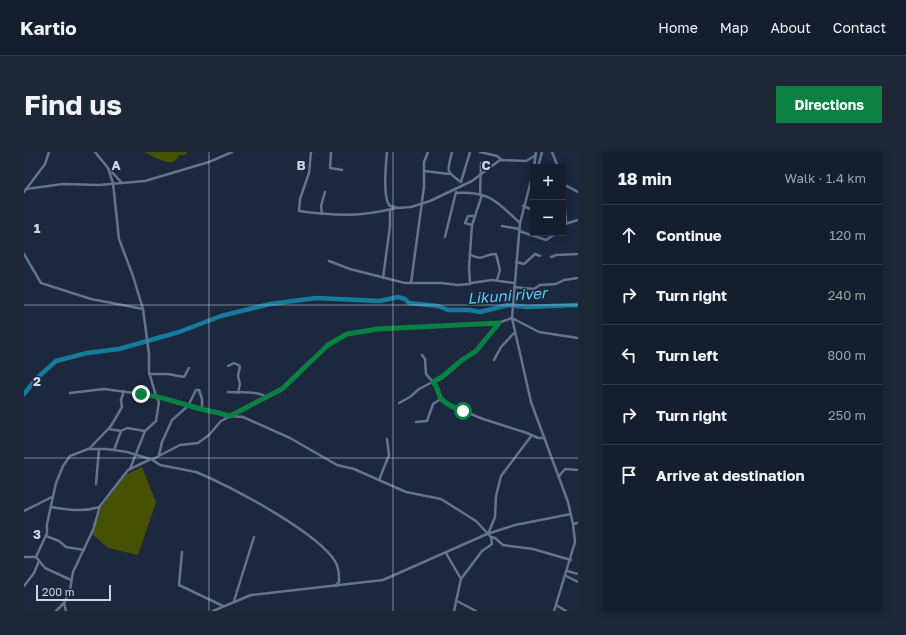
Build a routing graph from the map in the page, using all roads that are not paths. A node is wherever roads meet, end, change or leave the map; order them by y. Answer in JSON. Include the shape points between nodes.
{"nodes":[{"id":1,"x":49,"y":152,"type":"edge"},
{"id":2,"x":95,"y":152,"type":"edge"},
{"id":3,"x":232,"y":152,"type":"edge"},
{"id":4,"x":311,"y":152,"type":"edge"},
{"id":5,"x":331,"y":152,"type":"edge"},
{"id":6,"x":387,"y":152,"type":"edge"},
{"id":7,"x":428,"y":152,"type":"edge"},
{"id":8,"x":452,"y":152,"type":"edge"},
{"id":9,"x":470,"y":152,"type":"edge"},
{"id":10,"x":480,"y":152,"type":"edge"},
{"id":11,"x":542,"y":152,"type":"edge"},
{"id":12,"x":552,"y":152,"type":"edge"},
{"id":13,"x":536,"y":154,"type":"edge"},
{"id":14,"x":502,"y":160,"type":"junction"},
{"id":15,"x":481,"y":163,"type":"dead end"},
{"id":16,"x":534,"y":164,"type":"edge"},
{"id":17,"x":539,"y":164,"type":"edge"},
{"id":18,"x":557,"y":164,"type":"edge"},
{"id":19,"x":108,"y":168,"type":"junction"},
{"id":20,"x":342,"y":170,"type":"dead end"},
{"id":21,"x":424,"y":171,"type":"junction"},
{"id":22,"x":449,"y":174,"type":"junction"},
{"id":23,"x":482,"y":174,"type":"junction"},
{"id":24,"x":121,"y":182,"type":"junction"},
{"id":25,"x":113,"y":183,"type":"junction"},
{"id":26,"x":530,"y":183,"type":"edge"},
{"id":27,"x":461,"y":184,"type":"junction"},
{"id":28,"x":566,"y":186,"type":"edge"},
{"id":29,"x":26,"y":189,"type":"junction"},
{"id":30,"x":456,"y":191,"type":"junction"},
{"id":31,"x":24,"y":192,"type":"edge"},
{"id":32,"x":325,"y":192,"type":"dead end"},
{"id":33,"x":578,"y":192,"type":"edge"},
{"id":34,"x":481,"y":195,"type":"junction"},
{"id":35,"x":421,"y":204,"type":"junction"},
{"id":36,"x":523,"y":206,"type":"junction"},
{"id":37,"x":398,"y":208,"type":"junction"},
{"id":38,"x":530,"y":209,"type":"edge"},
{"id":39,"x":390,"y":210,"type":"junction"},
{"id":40,"x":322,"y":214,"type":"junction"},
{"id":41,"x":475,"y":216,"type":"junction"},
{"id":42,"x":578,"y":220,"type":"edge"},
{"id":43,"x":520,"y":223,"type":"junction"},
{"id":44,"x":566,"y":225,"type":"edge"},
{"id":45,"x":472,"y":226,"type":"junction"},
{"id":46,"x":502,"y":226,"type":"dead end"},
{"id":47,"x":519,"y":230,"type":"junction"},
{"id":48,"x":530,"y":234,"type":"edge"},
{"id":49,"x":535,"y":236,"type":"edge"},
{"id":50,"x":552,"y":236,"type":"edge"},
{"id":51,"x":445,"y":237,"type":"dead end"},
{"id":52,"x":24,"y":254,"type":"edge"},
{"id":53,"x":578,"y":254,"type":"edge"},
{"id":54,"x":471,"y":255,"type":"junction"},
{"id":55,"x":540,"y":256,"type":"dead end"},
{"id":56,"x":551,"y":257,"type":"dead end"},
{"id":57,"x":329,"y":261,"type":"dead end"},
{"id":58,"x":516,"y":262,"type":"junction"},
{"id":59,"x":383,"y":278,"type":"junction"},
{"id":60,"x":578,"y":278,"type":"edge"},
{"id":61,"x":497,"y":280,"type":"junction"},
{"id":62,"x":471,"y":283,"type":"junction"},
{"id":63,"x":514,"y":283,"type":"junction"},
{"id":64,"x":411,"y":284,"type":"junction"},
{"id":65,"x":514,"y":287,"type":"junction"},
{"id":66,"x":142,"y":309,"type":"junction"},
{"id":67,"x":512,"y":318,"type":"junction"},
{"id":68,"x":499,"y":323,"type":"junction"},
{"id":69,"x":514,"y":333,"type":"junction"},
{"id":70,"x":578,"y":338,"type":"edge"},
{"id":71,"x":422,"y":356,"type":"dead end"},
{"id":72,"x":494,"y":360,"type":"dead end"},
{"id":73,"x":228,"y":366,"type":"dead end"},
{"id":74,"x":189,"y":368,"type":"dead end"},
{"id":75,"x":149,"y":374,"type":"junction"},
{"id":76,"x":433,"y":382,"type":"junction"},
{"id":77,"x":124,"y":391,"type":"junction"},
{"id":78,"x":228,"y":392,"type":"dead end"},
{"id":79,"x":70,"y":393,"type":"dead end"},
{"id":80,"x":238,"y":393,"type":"junction"},
{"id":81,"x":156,"y":396,"type":"junction"},
{"id":82,"x":268,"y":397,"type":"junction"},
{"id":83,"x":442,"y":398,"type":"junction"},
{"id":84,"x":399,"y":403,"type":"dead end"},
{"id":85,"x":188,"y":406,"type":"junction"},
{"id":86,"x":202,"y":409,"type":"junction"},
{"id":87,"x":230,"y":416,"type":"junction"},
{"id":88,"x":416,"y":422,"type":"dead end"},
{"id":89,"x":108,"y":429,"type":"junction"},
{"id":90,"x":120,"y":431,"type":"junction"},
{"id":91,"x":145,"y":431,"type":"junction"},
{"id":92,"x":532,"y":435,"type":"junction"},
{"id":93,"x":545,"y":438,"type":"junction"},
{"id":94,"x":387,"y":439,"type":"dead end"},
{"id":95,"x":88,"y":449,"type":"junction"},
{"id":96,"x":100,"y":449,"type":"junction"},
{"id":97,"x":114,"y":450,"type":"junction"},
{"id":98,"x":136,"y":455,"type":"junction"},
{"id":99,"x":159,"y":455,"type":"junction"},
{"id":100,"x":151,"y":460,"type":"junction"},
{"id":101,"x":130,"y":469,"type":"junction"},
{"id":102,"x":578,"y":470,"type":"edge"},
{"id":103,"x":558,"y":477,"type":"junction"},
{"id":104,"x":379,"y":480,"type":"junction"},
{"id":105,"x":96,"y":484,"type":"dead end"},
{"id":106,"x":53,"y":497,"type":"junction"},
{"id":107,"x":100,"y":506,"type":"junction"},
{"id":108,"x":51,"y":507,"type":"junction"},
{"id":109,"x":24,"y":511,"type":"edge"},
{"id":110,"x":571,"y":514,"type":"junction"},
{"id":111,"x":578,"y":523,"type":"edge"},
{"id":112,"x":573,"y":524,"type":"junction"},
{"id":113,"x":488,"y":534,"type":"junction"},
{"id":114,"x":46,"y":536,"type":"junction"},
{"id":115,"x":254,"y":537,"type":"dead end"},
{"id":116,"x":491,"y":537,"type":"junction"},
{"id":117,"x":578,"y":538,"type":"edge"},
{"id":118,"x":576,"y":542,"type":"junction"},
{"id":119,"x":84,"y":550,"type":"junction"},
{"id":120,"x":182,"y":552,"type":"dead end"},
{"id":121,"x":446,"y":554,"type":"junction"},
{"id":122,"x":24,"y":557,"type":"edge"},
{"id":123,"x":36,"y":557,"type":"junction"},
{"id":124,"x":39,"y":560,"type":"junction"},
{"id":125,"x":570,"y":560,"type":"junction"},
{"id":126,"x":567,"y":571,"type":"junction"},
{"id":127,"x":578,"y":574,"type":"edge"},
{"id":128,"x":566,"y":576,"type":"junction"},
{"id":129,"x":71,"y":580,"type":"junction"},
{"id":130,"x":461,"y":580,"type":"junction"},
{"id":131,"x":578,"y":582,"type":"edge"},
{"id":132,"x":24,"y":586,"type":"edge"},
{"id":133,"x":335,"y":586,"type":"junction"},
{"id":134,"x":234,"y":601,"type":"junction"},
{"id":135,"x":456,"y":601,"type":"junction"},
{"id":136,"x":64,"y":604,"type":"junction"},
{"id":137,"x":556,"y":605,"type":"junction"},
{"id":138,"x":224,"y":606,"type":"junction"},
{"id":139,"x":56,"y":611,"type":"edge"},
{"id":140,"x":66,"y":611,"type":"edge"},
{"id":141,"x":213,"y":611,"type":"edge"},
{"id":142,"x":454,"y":611,"type":"edge"},
{"id":143,"x":476,"y":611,"type":"edge"},
{"id":144,"x":554,"y":611,"type":"edge"},
{"id":145,"x":566,"y":611,"type":"edge"}],
"edges":[{"from":1,"to":29,"type":"street","via":[[42,168]]},
{"from":2,"to":19,"type":"street"},
{"from":3,"to":24,"type":"street","via":[[157,178]]},
{"from":4,"to":40,"type":"street","via":[[298,210]]},
{"from":5,"to":20,"type":"street","via":[[330,168]]},
{"from":6,"to":37,"type":"street","via":[[384,175],[386,201],[390,206]]},
{"from":7,"to":21,"type":"street"},
{"from":8,"to":22,"type":"street"},
{"from":9,"to":27,"type":"street"},
{"from":10,"to":14,"type":"street","via":[[497,156]]},
{"from":11,"to":17,"type":"street"},
{"from":12,"to":18,"type":"street"},
{"from":13,"to":14,"type":"street","via":[[526,161]]},
{"from":13,"to":16,"type":"street"},
{"from":14,"to":23,"type":"street"},
{"from":15,"to":23,"type":"street"},
{"from":19,"to":24,"type":"street"},
{"from":19,"to":25,"type":"street"},
{"from":21,"to":22,"type":"street"},
{"from":21,"to":35,"type":"street"},
{"from":22,"to":27,"type":"street"},
{"from":23,"to":27,"type":"street"},
{"from":23,"to":34,"type":"street"},
{"from":24,"to":25,"type":"street"},
{"from":25,"to":29,"type":"street","via":[[63,184]]},
{"from":25,"to":66,"type":"street","via":[[119,239]]},
{"from":26,"to":36,"type":"street"},
{"from":27,"to":30,"type":"street"},
{"from":28,"to":33,"type":"street"},
{"from":29,"to":31,"type":"street"},
{"from":30,"to":34,"type":"street"},
{"from":30,"to":35,"type":"street"},
{"from":30,"to":51,"type":"street"},
{"from":32,"to":40,"type":"street","via":[[320,210]]},
{"from":34,"to":41,"type":"street"},
{"from":34,"to":43,"type":"street","via":[[501,204]]},
{"from":35,"to":37,"type":"street"},
{"from":35,"to":64,"type":"street"},
{"from":36,"to":38,"type":"street"},
{"from":36,"to":43,"type":"street"},
{"from":37,"to":39,"type":"street"},
{"from":39,"to":40,"type":"street","via":[[362,215]]},
{"from":39,"to":59,"type":"street"},
{"from":41,"to":45,"type":"street"},
{"from":41,"to":45,"type":"street","via":[[468,216],[465,223]]},
{"from":42,"to":44,"type":"street"},
{"from":43,"to":47,"type":"street"},
{"from":45,"to":54,"type":"street"},
{"from":46,"to":47,"type":"street"},
{"from":47,"to":48,"type":"street"},
{"from":47,"to":58,"type":"street"},
{"from":49,"to":50,"type":"street","via":[[546,240]]},
{"from":52,"to":66,"type":"street","via":[[38,280],[43,284],[91,300]]},
{"from":53,"to":56,"type":"street"},
{"from":54,"to":61,"type":"street","via":[[483,258],[496,254],[500,262]]},
{"from":54,"to":62,"type":"street"},
{"from":55,"to":58,"type":"street","via":[[534,254],[524,264]]},
{"from":57,"to":59,"type":"street"},
{"from":58,"to":63,"type":"street"},
{"from":59,"to":64,"type":"street"},
{"from":60,"to":65,"type":"street","via":[[534,288]]},
{"from":61,"to":62,"type":"street"},
{"from":61,"to":63,"type":"street"},
{"from":62,"to":64,"type":"street"},
{"from":63,"to":65,"type":"street"},
{"from":65,"to":67,"type":"street"},
{"from":66,"to":75,"type":"street","via":[[149,354]]},
{"from":67,"to":68,"type":"street"},
{"from":67,"to":69,"type":"street"},
{"from":67,"to":70,"type":"street","via":[[540,332]]},
{"from":68,"to":76,"type":"street","via":[[476,351]]},
{"from":68,"to":82,"type":"street","via":[[378,329],[347,334],[328,345],[291,382]]},
{"from":69,"to":72,"type":"street","via":[[501,347]]},
{"from":69,"to":93,"type":"street","via":[[527,389]]},
{"from":71,"to":76,"type":"street","via":[[425,359],[426,374]]},
{"from":73,"to":80,"type":"street","via":[[234,363],[240,366]]},
{"from":74,"to":75,"type":"street","via":[[184,377]]},
{"from":75,"to":81,"type":"street"},
{"from":76,"to":83,"type":"street"},
{"from":76,"to":84,"type":"street"},
{"from":77,"to":79,"type":"street"},
{"from":77,"to":81,"type":"street"},
{"from":77,"to":89,"type":"street","via":[[122,407]]},
{"from":78,"to":80,"type":"street"},
{"from":80,"to":82,"type":"street","via":[[254,392]]},
{"from":81,"to":85,"type":"street"},
{"from":81,"to":91,"type":"street","via":[[159,402],[156,420]]},
{"from":82,"to":87,"type":"street"},
{"from":83,"to":88,"type":"street","via":[[433,404],[426,421]]},
{"from":83,"to":92,"type":"street","via":[[451,406]]},
{"from":85,"to":86,"type":"street"},
{"from":85,"to":86,"type":"street","via":[[197,390],[202,399]]},
{"from":85,"to":99,"type":"street","via":[[172,420]]},
{"from":86,"to":87,"type":"street"},
{"from":87,"to":99,"type":"street","via":[[198,443],[183,444]]},
{"from":87,"to":104,"type":"street","via":[[242,417],[290,438],[337,465]]},
{"from":89,"to":90,"type":"street"},
{"from":89,"to":95,"type":"street"},
{"from":90,"to":91,"type":"street","via":[[127,428]]},
{"from":90,"to":97,"type":"street"},
{"from":91,"to":98,"type":"street"},
{"from":92,"to":93,"type":"street"},
{"from":92,"to":113,"type":"street","via":[[501,476],[496,496],[495,517]]},
{"from":93,"to":103,"type":"street"},
{"from":94,"to":104,"type":"street","via":[[389,455]]},
{"from":95,"to":96,"type":"street"},
{"from":95,"to":106,"type":"street","via":[[67,459],[56,483]]},
{"from":96,"to":97,"type":"street"},
{"from":96,"to":105,"type":"street"},
{"from":97,"to":98,"type":"street"},
{"from":98,"to":100,"type":"street"},
{"from":98,"to":101,"type":"street"},
{"from":99,"to":100,"type":"street"},
{"from":100,"to":101,"type":"street"},
{"from":100,"to":133,"type":"street","via":[[160,465],[196,472],[210,478],[295,526],[318,543],[334,560],[339,574],[339,582]]},
{"from":101,"to":107,"type":"street"},
{"from":102,"to":103,"type":"street","via":[[565,469]]},
{"from":103,"to":110,"type":"street"},
{"from":104,"to":113,"type":"street","via":[[406,492],[441,500],[473,519]]},
{"from":106,"to":108,"type":"street"},
{"from":106,"to":109,"type":"street"},
{"from":107,"to":108,"type":"street","via":[[90,510],[72,511]]},
{"from":107,"to":119,"type":"street"},
{"from":108,"to":114,"type":"street"},
{"from":110,"to":112,"type":"street"},
{"from":110,"to":113,"type":"street","via":[[515,525]]},
{"from":111,"to":112,"type":"street"},
{"from":112,"to":118,"type":"street"},
{"from":113,"to":116,"type":"street"},
{"from":113,"to":121,"type":"street"},
{"from":114,"to":119,"type":"street","via":[[59,540],[66,547]]},
{"from":114,"to":123,"type":"street"},
{"from":115,"to":134,"type":"street"},
{"from":116,"to":125,"type":"street","via":[[503,545]]},
{"from":116,"to":130,"type":"street","via":[[492,544],[482,551]]},
{"from":117,"to":118,"type":"street"},
{"from":118,"to":125,"type":"street"},
{"from":119,"to":129,"type":"street"},
{"from":120,"to":138,"type":"street","via":[[180,586]]},
{"from":121,"to":130,"type":"street"},
{"from":121,"to":133,"type":"street","via":[[383,580]]},
{"from":122,"to":123,"type":"street"},
{"from":123,"to":124,"type":"street"},
{"from":124,"to":129,"type":"street","via":[[45,568]]},
{"from":124,"to":132,"type":"street","via":[[34,573]]},
{"from":125,"to":126,"type":"street"},
{"from":126,"to":127,"type":"street"},
{"from":126,"to":128,"type":"street"},
{"from":128,"to":131,"type":"street"},
{"from":128,"to":137,"type":"street"},
{"from":129,"to":136,"type":"street"},
{"from":130,"to":135,"type":"street"},
{"from":133,"to":134,"type":"street","via":[[251,595]]},
{"from":134,"to":138,"type":"street"},
{"from":135,"to":142,"type":"street"},
{"from":135,"to":143,"type":"street"},
{"from":136,"to":139,"type":"street"},
{"from":136,"to":140,"type":"street"},
{"from":137,"to":144,"type":"street"},
{"from":137,"to":145,"type":"street"},
{"from":138,"to":141,"type":"street"}]}
